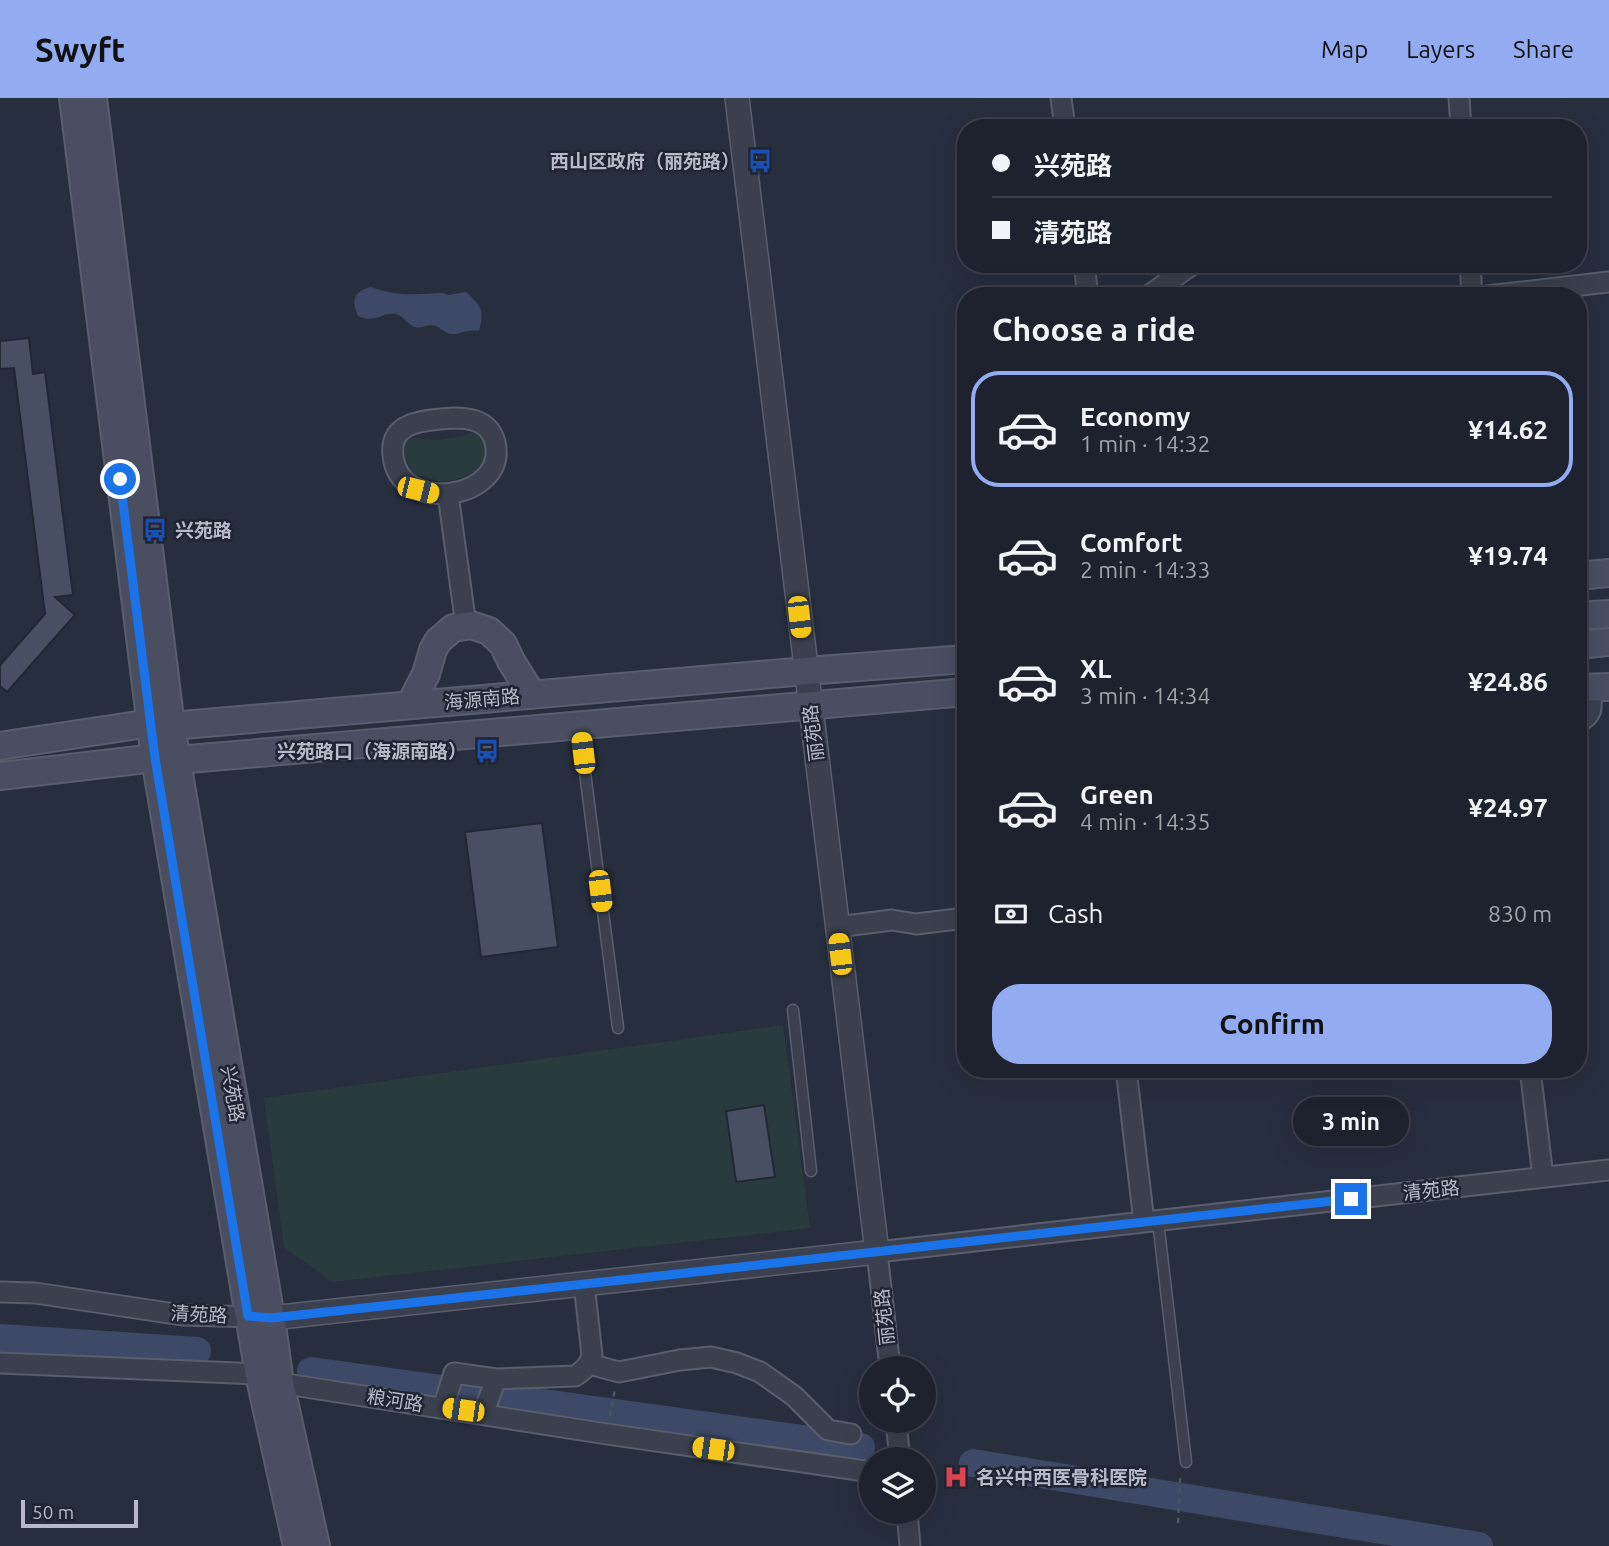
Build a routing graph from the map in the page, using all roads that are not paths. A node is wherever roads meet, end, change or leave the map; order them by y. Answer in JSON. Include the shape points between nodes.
{"nodes":[{"id":1,"x":73,"y":98,"type":"edge"},
{"id":2,"x":93,"y":98,"type":"edge"},
{"id":3,"x":737,"y":98,"type":"edge"},
{"id":4,"x":1061,"y":98,"type":"edge"},
{"id":5,"x":1459,"y":98,"type":"edge"},
{"id":6,"x":1064,"y":119,"type":"edge"},
{"id":7,"x":1460,"y":119,"type":"edge"},
{"id":8,"x":1180,"y":273,"type":"edge"},
{"id":9,"x":1609,"y":282,"type":"edge"},
{"id":10,"x":1161,"y":287,"type":"edge"},
{"id":11,"x":1565,"y":287,"type":"edge"},
{"id":12,"x":449,"y":494,"type":"junction"},
{"id":13,"x":1609,"y":573,"type":"edge"},
{"id":14,"x":1587,"y":575,"type":"edge"},
{"id":15,"x":1609,"y":614,"type":"edge"},
{"id":16,"x":1587,"y":615,"type":"edge"},
{"id":17,"x":466,"y":626,"type":"junction"},
{"id":18,"x":1609,"y":642,"type":"edge"},
{"id":19,"x":1587,"y":644,"type":"edge"},
{"id":20,"x":957,"y":660,"type":"edge"},
{"id":21,"x":806,"y":671,"type":"junction"},
{"id":22,"x":1593,"y":687,"type":"edge"},
{"id":23,"x":957,"y":693,"type":"edge"},
{"id":24,"x":533,"y":695,"type":"junction"},
{"id":25,"x":410,"y":705,"type":"junction"},
{"id":26,"x":810,"y":705,"type":"junction"},
{"id":27,"x":1587,"y":718,"type":"edge"},
{"id":28,"x":161,"y":725,"type":"junction"},
{"id":29,"x":579,"y":725,"type":"junction"},
{"id":30,"x":0,"y":746,"type":"edge"},
{"id":31,"x":166,"y":759,"type":"junction"},
{"id":32,"x":0,"y":776,"type":"edge"},
{"id":33,"x":957,"y":919,"type":"edge"},
{"id":34,"x":837,"y":927,"type":"junction"},
{"id":35,"x":793,"y":1010,"type":"dead end"},
{"id":36,"x":618,"y":1028,"type":"dead end"},
{"id":37,"x":1127,"y":1078,"type":"edge"},
{"id":38,"x":1531,"y":1078,"type":"edge"},
{"id":39,"x":1609,"y":1170,"type":"edge"},
{"id":40,"x":811,"y":1171,"type":"dead end"},
{"id":41,"x":1544,"y":1177,"type":"junction"},
{"id":42,"x":1151,"y":1221,"type":"junction"},
{"id":43,"x":877,"y":1252,"type":"junction"},
{"id":44,"x":584,"y":1284,"type":"junction"},
{"id":45,"x":0,"y":1292,"type":"edge"},
{"id":46,"x":260,"y":1317,"type":"junction"},
{"id":47,"x":889,"y":1356,"type":"edge"},
{"id":48,"x":0,"y":1363,"type":"edge"},
{"id":49,"x":589,"y":1364,"type":"junction"},
{"id":50,"x":269,"y":1378,"type":"junction"},
{"id":51,"x":496,"y":1379,"type":"junction"},
{"id":52,"x":443,"y":1408,"type":"junction"},
{"id":53,"x":483,"y":1413,"type":"junction"},
{"id":54,"x":851,"y":1434,"type":"dead end"},
{"id":55,"x":1186,"y":1462,"type":"dead end"},
{"id":56,"x":859,"y":1470,"type":"edge"},
{"id":57,"x":908,"y":1524,"type":"edge"},
{"id":58,"x":297,"y":1546,"type":"edge"},
{"id":59,"x":316,"y":1546,"type":"edge"},
{"id":60,"x":910,"y":1546,"type":"edge"}],
"edges":[{"from":1,"to":28,"type":"main road","name":"兴苑路"},
{"from":2,"to":28,"type":"main road","name":"兴苑路"},
{"from":3,"to":21,"type":"street","name":"丽苑路"},
{"from":4,"to":6,"type":"street"},
{"from":5,"to":7,"type":"street"},
{"from":8,"to":10,"type":"street"},
{"from":9,"to":11,"type":"street"},
{"from":12,"to":12,"type":"street","via":[[481,481],[492,471],[497,452],[493,433],[469,418],[419,421],[402,429],[392,454],[405,482],[418,490]]},
{"from":12,"to":17,"type":"street"},
{"from":13,"to":14,"type":"main road"},
{"from":15,"to":16,"type":"main road"},
{"from":17,"to":24,"type":"main road","via":[[481,627],[497,637]]},
{"from":17,"to":25,"type":"main road","via":[[453,628],[438,641]]},
{"from":18,"to":19,"type":"main road"},
{"from":20,"to":21,"type":"main road","name":"海源南路"},
{"from":21,"to":24,"type":"main road","name":"海源南路"},
{"from":21,"to":26,"type":"street","name":"丽苑路"},
{"from":22,"to":27,"type":"street"},
{"from":23,"to":26,"type":"main road","name":"海源南路"},
{"from":24,"to":25,"type":"main road","name":"海源南路"},
{"from":25,"to":28,"type":"main road","name":"海源南路"},
{"from":26,"to":29,"type":"main road","name":"海源南路"},
{"from":26,"to":34,"type":"street","name":"丽苑路"},
{"from":28,"to":30,"type":"main road","name":"海源南路"},
{"from":28,"to":31,"type":"main road","name":"兴苑路"},
{"from":29,"to":31,"type":"main road","name":"海源南路"},
{"from":29,"to":36,"type":"lane"},
{"from":31,"to":32,"type":"main road","name":"海源南路"},
{"from":31,"to":46,"type":"main road","name":"兴苑路"},
{"from":33,"to":34,"type":"street"},
{"from":34,"to":43,"type":"street","name":"丽苑路"},
{"from":35,"to":40,"type":"lane"},
{"from":37,"to":42,"type":"street"},
{"from":38,"to":41,"type":"street"},
{"from":39,"to":41,"type":"street","name":"清苑路"},
{"from":41,"to":42,"type":"street","name":"清苑路"},
{"from":42,"to":43,"type":"street","name":"清苑路"},
{"from":42,"to":55,"type":"lane"},
{"from":43,"to":44,"type":"street","name":"清苑路"},
{"from":43,"to":47,"type":"street","name":"丽苑路"},
{"from":44,"to":46,"type":"street","name":"清苑路"},
{"from":44,"to":49,"type":"street","via":[[592,1355]]},
{"from":45,"to":46,"type":"street","name":"清苑路","via":[[182,1315]]},
{"from":46,"to":50,"type":"main road","name":"兴苑路"},
{"from":48,"to":50,"type":"street","name":"粮河路"},
{"from":49,"to":51,"type":"street","via":[[575,1376]]},
{"from":49,"to":54,"type":"street","via":[[619,1372],[711,1357],[737,1363],[794,1396],[828,1430]]},
{"from":50,"to":52,"type":"street","name":"粮河路"},
{"from":50,"to":58,"type":"main road","name":"兴苑路"},
{"from":50,"to":59,"type":"main road","name":"兴苑路"},
{"from":51,"to":52,"type":"street","via":[[454,1373]]},
{"from":51,"to":53,"type":"street"},
{"from":52,"to":53,"type":"street","name":"粮河路"},
{"from":53,"to":56,"type":"street","name":"粮河路"},
{"from":57,"to":60,"type":"street"}]}
